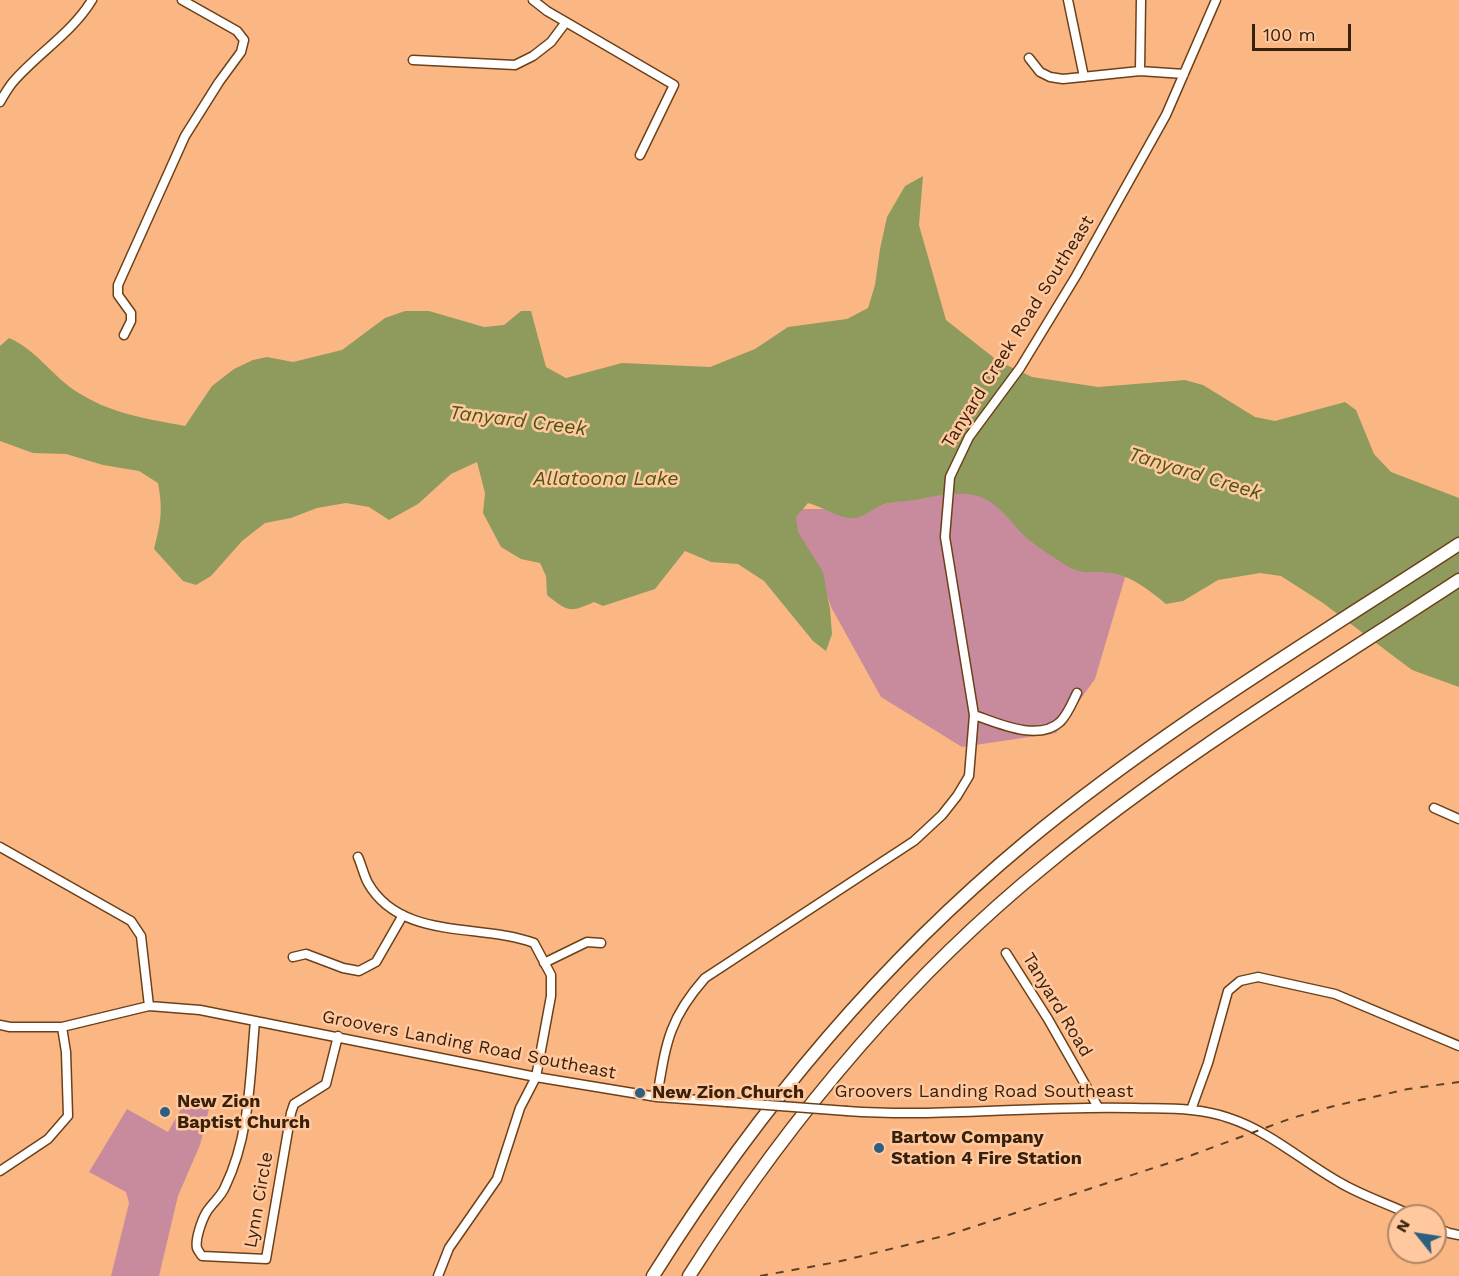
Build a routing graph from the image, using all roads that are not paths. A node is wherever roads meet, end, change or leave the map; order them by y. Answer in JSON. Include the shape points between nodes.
{"nodes":[{"id":1,"x":92,"y":0,"type":"edge"},
{"id":2,"x":182,"y":0,"type":"edge"},
{"id":3,"x":533,"y":0,"type":"edge"},
{"id":4,"x":1068,"y":0,"type":"edge"},
{"id":5,"x":1141,"y":0,"type":"edge"},
{"id":6,"x":1216,"y":0,"type":"edge"},
{"id":7,"x":566,"y":22,"type":"junction"},
{"id":8,"x":1029,"y":58,"type":"dead end"},
{"id":9,"x":413,"y":60,"type":"dead end"},
{"id":10,"x":1140,"y":71,"type":"junction"},
{"id":11,"x":1184,"y":74,"type":"junction"},
{"id":12,"x":1084,"y":77,"type":"junction"},
{"id":13,"x":0,"y":102,"type":"edge"},
{"id":14,"x":640,"y":155,"type":"dead end"},
{"id":15,"x":124,"y":335,"type":"dead end"},
{"id":16,"x":1459,"y":544,"type":"edge"},
{"id":17,"x":1459,"y":580,"type":"edge"},
{"id":18,"x":1077,"y":693,"type":"dead end"},
{"id":19,"x":974,"y":715,"type":"junction"},
{"id":20,"x":1434,"y":808,"type":"dead end"},
{"id":21,"x":1459,"y":819,"type":"edge"},
{"id":22,"x":0,"y":847,"type":"edge"},
{"id":23,"x":358,"y":857,"type":"dead end"},
{"id":24,"x":403,"y":915,"type":"junction"},
{"id":25,"x":601,"y":943,"type":"dead end"},
{"id":26,"x":1006,"y":953,"type":"dead end"},
{"id":27,"x":293,"y":957,"type":"dead end"},
{"id":28,"x":544,"y":963,"type":"junction"},
{"id":29,"x":149,"y":1006,"type":"junction"},
{"id":30,"x":255,"y":1021,"type":"junction"},
{"id":31,"x":0,"y":1025,"type":"edge"},
{"id":32,"x":62,"y":1027,"type":"junction"},
{"id":33,"x":338,"y":1036,"type":"junction"},
{"id":34,"x":1459,"y":1046,"type":"edge"},
{"id":35,"x":536,"y":1077,"type":"junction"},
{"id":36,"x":657,"y":1097,"type":"junction"},
{"id":37,"x":1098,"y":1107,"type":"junction"},
{"id":38,"x":1191,"y":1110,"type":"junction"},
{"id":39,"x":0,"y":1171,"type":"edge"},
{"id":40,"x":1387,"y":1204,"type":"edge"},
{"id":41,"x":438,"y":1276,"type":"edge"},
{"id":42,"x":653,"y":1276,"type":"edge"},
{"id":43,"x":689,"y":1276,"type":"edge"}],
"edges":[{"from":1,"to":13,"type":"street","via":[[13,82]]},
{"from":2,"to":15,"type":"street","via":[[244,40],[241,52],[185,136],[118,285],[118,295],[131,313]]},
{"from":3,"to":7,"type":"street"},
{"from":4,"to":12,"type":"street"},
{"from":5,"to":10,"type":"street"},
{"from":6,"to":11,"type":"street","name":"Tanyard Creek Road Southeast"},
{"from":7,"to":9,"type":"street","via":[[551,42],[515,65]]},
{"from":7,"to":14,"type":"street","via":[[674,85]]},
{"from":8,"to":12,"type":"street","via":[[1040,72],[1050,77]]},
{"from":10,"to":11,"type":"street"},
{"from":10,"to":12,"type":"street"},
{"from":11,"to":19,"type":"street","name":"Tanyard Creek Road Southeast","via":[[1166,116],[1076,276],[1020,368],[969,437],[950,477],[945,537]]},
{"from":16,"to":42,"type":"highway","via":[[1123,768],[1034,836],[969,893],[902,956],[808,1059],[737,1150]]},
{"from":17,"to":43,"type":"highway","via":[[1168,771],[1005,900],[900,1001],[812,1102],[746,1190]]},
{"from":18,"to":19,"type":"street","via":[[1066,714],[1050,728],[1011,728]]},
{"from":19,"to":36,"type":"street","name":"Tanyard Creek Road Southeast","via":[[969,776],[942,815],[914,842],[705,978],[687,998],[666,1046]]},
{"from":20,"to":21,"type":"street"},
{"from":22,"to":29,"type":"street","via":[[131,921],[141,936]]},
{"from":23,"to":24,"type":"street","via":[[368,884],[386,906]]},
{"from":24,"to":27,"type":"street","via":[[376,962],[359,971],[306,954]]},
{"from":24,"to":28,"type":"street","via":[[434,926],[518,937],[534,943]]},
{"from":25,"to":28,"type":"street","via":[[587,942]]},
{"from":26,"to":37,"type":"street","name":"Tanyard Road"},
{"from":28,"to":35,"type":"street","via":[[551,975],[551,996]]},
{"from":29,"to":30,"type":"street","name":"Groovers Landing Road Southeast","via":[[200,1010]]},
{"from":29,"to":32,"type":"street","name":"Groovers Landing Road Southeast"},
{"from":30,"to":33,"type":"street","name":"Groovers Landing Road Southeast"},
{"from":30,"to":33,"type":"street","name":"Lynn Circle","via":[[248,1109],[233,1169],[221,1195],[207,1211],[197,1239],[202,1256],[266,1259],[291,1113],[294,1104],[326,1084]]},
{"from":31,"to":32,"type":"street","name":"Groovers Landing Road Southeast"},
{"from":32,"to":39,"type":"street","via":[[68,1116],[48,1139]]},
{"from":33,"to":35,"type":"street","name":"Groovers Landing Road Southeast"},
{"from":34,"to":38,"type":"street","via":[[1335,993],[1258,977],[1240,981],[1228,991]]},
{"from":35,"to":36,"type":"street","name":"Groovers Landing Road Southeast"},
{"from":35,"to":41,"type":"street","via":[[520,1108],[497,1179],[449,1248]]},
{"from":36,"to":37,"type":"street","name":"Groovers Landing Road Southeast","bridge":true,"via":[[847,1111]]},
{"from":37,"to":38,"type":"street","name":"Groovers Landing Road Southeast"},
{"from":38,"to":40,"type":"street","name":"Groovers Landing Road Southeast","via":[[1228,1117],[1259,1130],[1340,1183]]}]}
